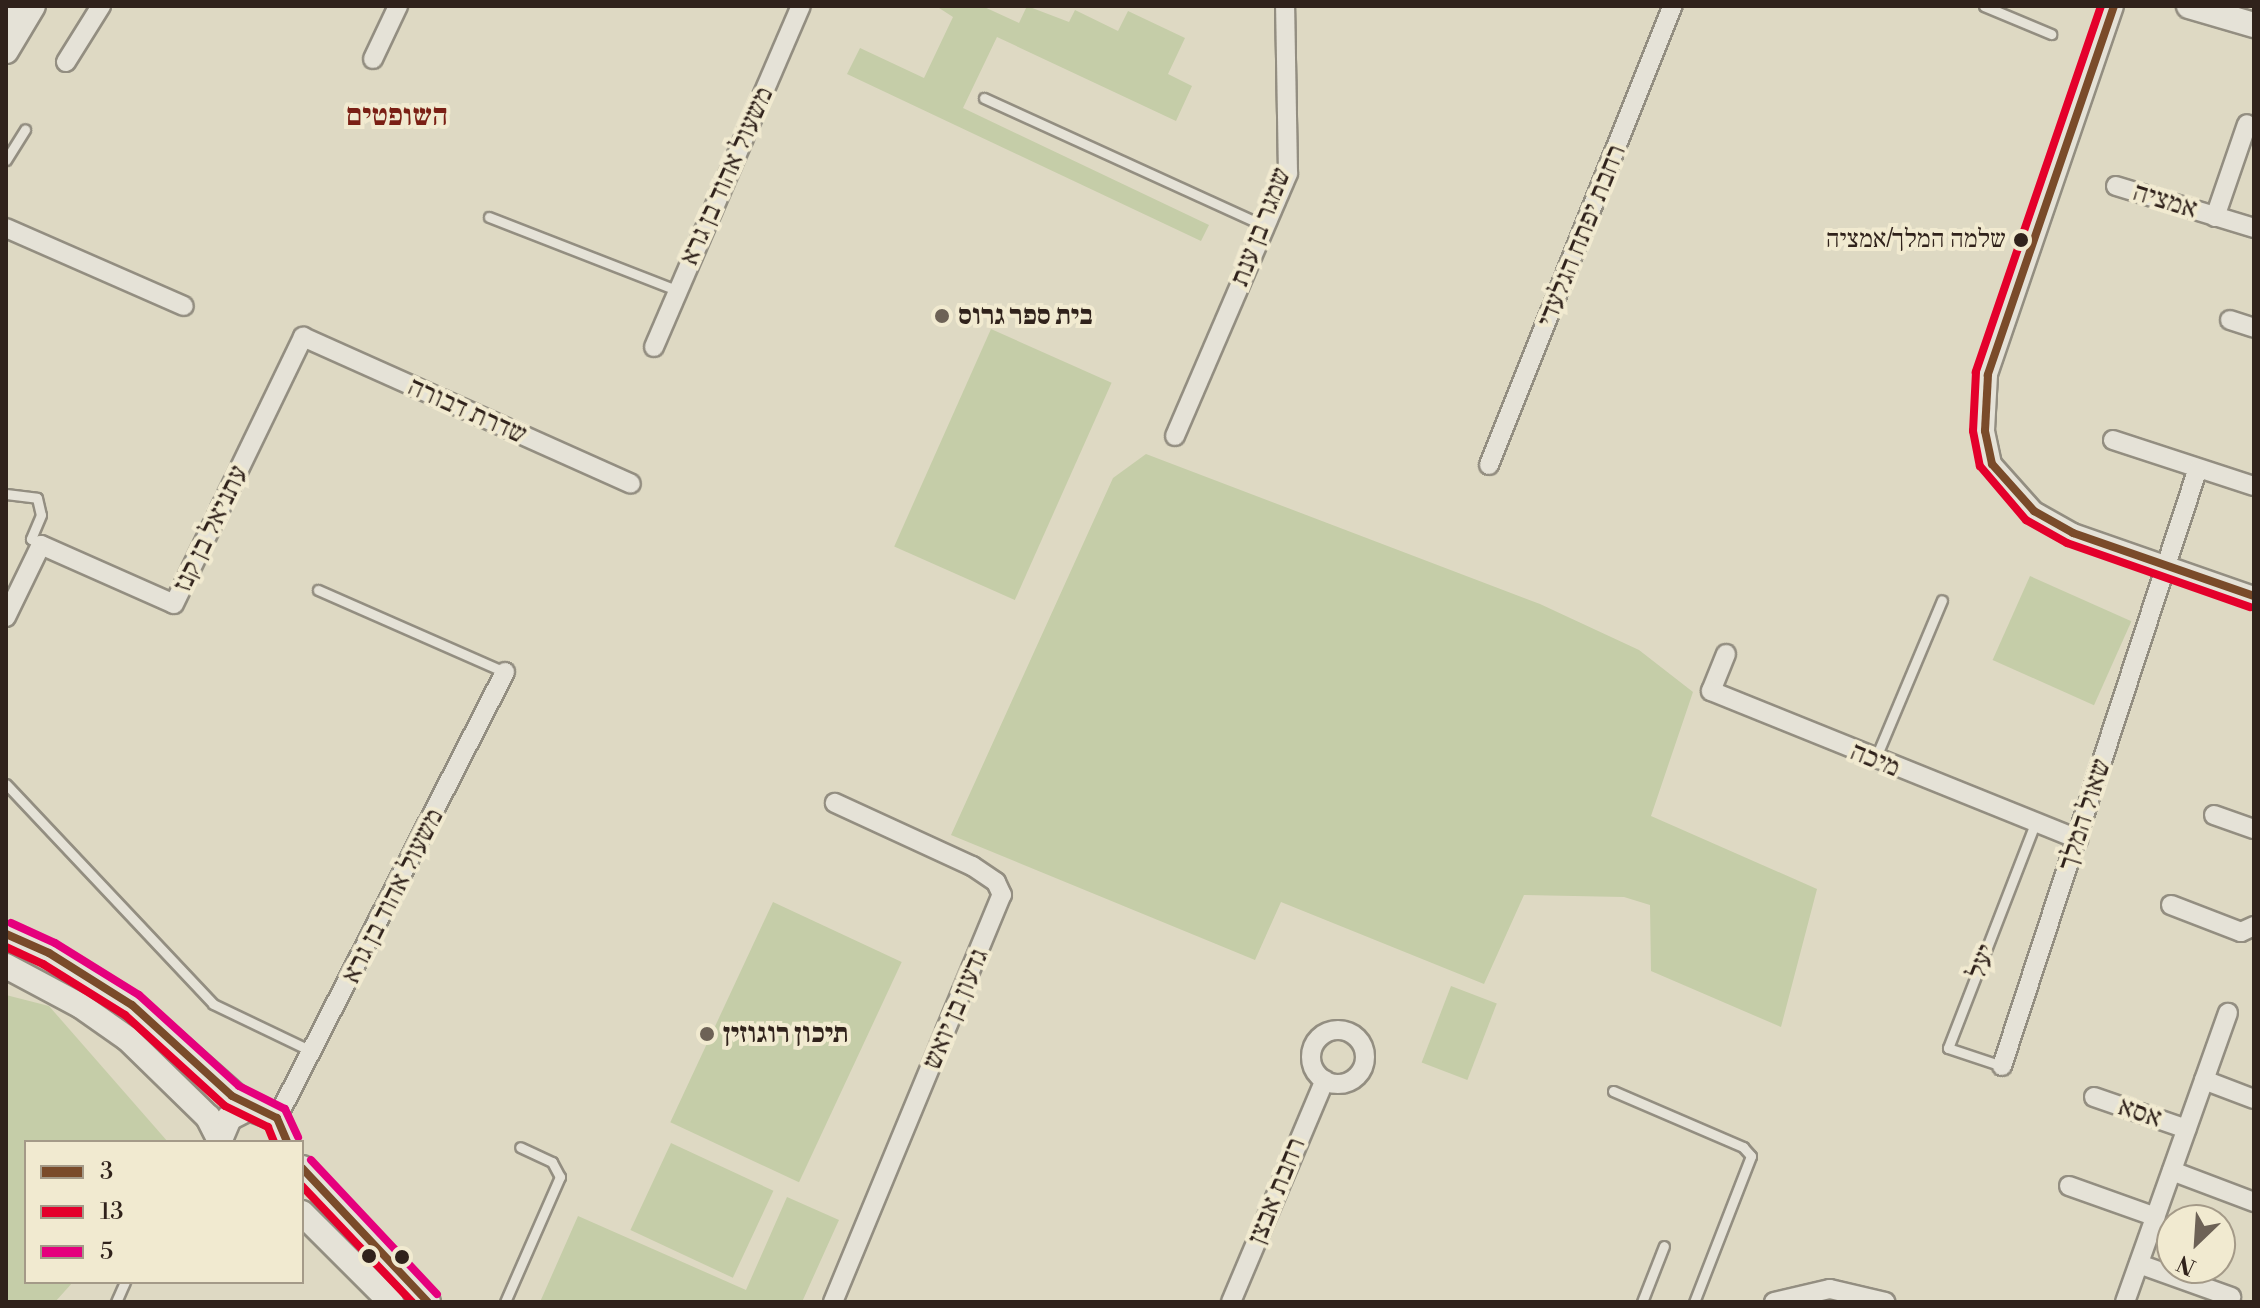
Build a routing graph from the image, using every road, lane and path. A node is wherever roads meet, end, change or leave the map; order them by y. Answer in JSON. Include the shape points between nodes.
{"nodes":[{"id":1,"x":11,"y":6,"type":"edge"},
{"id":2,"x":33,"y":6,"type":"edge"},
{"id":3,"x":101,"y":6,"type":"edge"},
{"id":4,"x":398,"y":6,"type":"edge"},
{"id":5,"x":801,"y":6,"type":"edge"},
{"id":6,"x":1285,"y":6,"type":"edge"},
{"id":7,"x":1673,"y":6,"type":"edge"},
{"id":8,"x":1984,"y":6,"type":"edge"},
{"id":9,"x":2114,"y":6,"type":"edge"},
{"id":10,"x":2189,"y":6,"type":"edge"},
{"id":11,"x":6,"y":15,"type":"edge"},
{"id":12,"x":2254,"y":25,"type":"edge"},
{"id":13,"x":2051,"y":34,"type":"dead end"},
{"id":14,"x":6,"y":51,"type":"edge"},
{"id":15,"x":373,"y":59,"type":"dead end"},
{"id":16,"x":66,"y":62,"type":"dead end"},
{"id":17,"x":984,"y":98,"type":"dead end"},
{"id":18,"x":2247,"y":124,"type":"dead end"},
{"id":19,"x":25,"y":130,"type":"dead end"},
{"id":20,"x":6,"y":160,"type":"edge"},
{"id":21,"x":2116,"y":186,"type":"dead end"},
{"id":22,"x":489,"y":217,"type":"dead end"},
{"id":23,"x":2215,"y":217,"type":"junction"},
{"id":24,"x":1265,"y":226,"type":"junction"},
{"id":25,"x":6,"y":228,"type":"edge"},
{"id":26,"x":2254,"y":228,"type":"edge"},
{"id":27,"x":676,"y":290,"type":"junction"},
{"id":28,"x":184,"y":306,"type":"dead end"},
{"id":29,"x":2230,"y":320,"type":"dead end"},
{"id":30,"x":2254,"y":328,"type":"edge"},
{"id":31,"x":303,"y":337,"type":"joint"},
{"id":32,"x":654,"y":347,"type":"dead end"},
{"id":33,"x":1175,"y":436,"type":"dead end"},
{"id":34,"x":2113,"y":440,"type":"dead end"},
{"id":35,"x":1489,"y":465,"type":"dead end"},
{"id":36,"x":2198,"y":468,"type":"junction"},
{"id":37,"x":631,"y":484,"type":"dead end"},
{"id":38,"x":2254,"y":486,"type":"edge"},
{"id":39,"x":6,"y":494,"type":"edge"},
{"id":40,"x":41,"y":545,"type":"junction"},
{"id":41,"x":2167,"y":565,"type":"junction"},
{"id":42,"x":318,"y":590,"type":"dead end"},
{"id":43,"x":2254,"y":596,"type":"edge"},
{"id":44,"x":1942,"y":600,"type":"dead end"},
{"id":45,"x":6,"y":617,"type":"edge"},
{"id":46,"x":1726,"y":654,"type":"dead end"},
{"id":47,"x":505,"y":672,"type":"joint"},
{"id":48,"x":1875,"y":761,"type":"junction"},
{"id":49,"x":6,"y":784,"type":"edge"},
{"id":50,"x":835,"y":803,"type":"dead end"},
{"id":51,"x":2214,"y":815,"type":"dead end"},
{"id":52,"x":2035,"y":824,"type":"junction"},
{"id":53,"x":2254,"y":829,"type":"edge"},
{"id":54,"x":2078,"y":839,"type":"junction"},
{"id":55,"x":2171,"y":905,"type":"dead end"},
{"id":56,"x":2254,"y":926,"type":"edge"},
{"id":57,"x":6,"y":934,"type":"edge"},
{"id":58,"x":6,"y":966,"type":"edge"},
{"id":59,"x":2228,"y":1013,"type":"dead end"},
{"id":60,"x":314,"y":1053,"type":"junction"},
{"id":61,"x":2002,"y":1066,"type":"joint"},
{"id":62,"x":1325,"y":1080,"type":"dead end"},
{"id":63,"x":2204,"y":1080,"type":"junction"},
{"id":64,"x":1613,"y":1091,"type":"dead end"},
{"id":65,"x":2094,"y":1097,"type":"dead end"},
{"id":66,"x":2254,"y":1099,"type":"edge"},
{"id":67,"x":249,"y":1108,"type":"junction"},
{"id":68,"x":277,"y":1118,"type":"junction"},
{"id":69,"x":2187,"y":1129,"type":"junction"},
{"id":70,"x":219,"y":1140,"type":"edge"},
{"id":71,"x":286,"y":1140,"type":"edge"},
{"id":72,"x":520,"y":1147,"type":"dead end"},
{"id":73,"x":304,"y":1170,"type":"edge"},
{"id":74,"x":2172,"y":1171,"type":"junction"},
{"id":75,"x":2069,"y":1186,"type":"dead end"},
{"id":76,"x":2254,"y":1202,"type":"edge"},
{"id":77,"x":2161,"y":1204,"type":"edge"},
{"id":78,"x":304,"y":1215,"type":"edge"},
{"id":79,"x":2156,"y":1217,"type":"joint"},
{"id":80,"x":1664,"y":1246,"type":"dead end"},
{"id":81,"x":2139,"y":1264,"type":"junction"},
{"id":82,"x":2231,"y":1297,"type":"dead end"},
{"id":83,"x":391,"y":1302,"type":"edge"},
{"id":84,"x":428,"y":1302,"type":"edge"},
{"id":85,"x":505,"y":1302,"type":"edge"},
{"id":86,"x":833,"y":1302,"type":"edge"},
{"id":87,"x":1231,"y":1302,"type":"edge"},
{"id":88,"x":1642,"y":1302,"type":"edge"},
{"id":89,"x":1694,"y":1302,"type":"edge"},
{"id":90,"x":1774,"y":1302,"type":"edge"},
{"id":91,"x":1885,"y":1302,"type":"edge"},
{"id":92,"x":2125,"y":1302,"type":"edge"}],
"edges":[{"from":1,"to":11,"type":"street"},
{"from":2,"to":14,"type":"street"},
{"from":3,"to":16,"type":"street"},
{"from":4,"to":15,"type":"street"},
{"from":5,"to":27,"type":"street","name":"משעול אהוד בן גרא"},
{"from":6,"to":24,"type":"street","name":"שמגר בן ענת","via":[[1288,173]]},
{"from":7,"to":35,"type":"street","name":"רחבת יפתח הגלעדי"},
{"from":8,"to":13,"type":"lane"},
{"from":9,"to":41,"type":"street","via":[[1988,375],[1985,431],[1992,464],[2034,511],[2073,533]]},
{"from":10,"to":12,"type":"street"},
{"from":17,"to":24,"type":"lane"},
{"from":18,"to":23,"type":"street","name":"אמציה"},
{"from":19,"to":20,"type":"lane"},
{"from":21,"to":23,"type":"street","name":"אמציה"},
{"from":22,"to":27,"type":"lane"},
{"from":23,"to":26,"type":"street","name":"אמציה"},
{"from":24,"to":33,"type":"street","name":"שמגר בן ענת"},
{"from":25,"to":28,"type":"street"},
{"from":27,"to":32,"type":"street","name":"משעול אהוד בן גרא"},
{"from":29,"to":30,"type":"street"},
{"from":31,"to":37,"type":"street","name":"שדרת דבורה"},
{"from":31,"to":40,"type":"street","name":"עתניאל בן קנז","via":[[174,604]]},
{"from":34,"to":36,"type":"street"},
{"from":36,"to":38,"type":"street"},
{"from":36,"to":41,"type":"street","name":"שאול המלך"},
{"from":39,"to":40,"type":"lane","via":[[37,498],[41,515],[31,539]]},
{"from":40,"to":45,"type":"street"},
{"from":41,"to":43,"type":"street"},
{"from":41,"to":54,"type":"street","name":"שאול המלך"},
{"from":42,"to":47,"type":"lane"},
{"from":44,"to":48,"type":"lane"},
{"from":46,"to":48,"type":"street","name":"מיכה","via":[[1711,691]]},
{"from":47,"to":60,"type":"street","name":"משעול אהוד בן גרא"},
{"from":48,"to":52,"type":"street","name":"מיכה"},
{"from":49,"to":60,"type":"lane","via":[[213,1004]]},
{"from":50,"to":86,"type":"street","name":"גדעון בן יואש","via":[[972,866],[996,882],[1002,895]]},
{"from":51,"to":53,"type":"street"},
{"from":52,"to":54,"type":"street","name":"מיכה"},
{"from":52,"to":61,"type":"lane","name":"יעל","via":[[1948,1048]]},
{"from":54,"to":61,"type":"street","name":"שאול המלך"},
{"from":55,"to":56,"type":"street","via":[[2241,932]]},
{"from":57,"to":67,"type":"street","via":[[49,953],[132,1005]]},
{"from":58,"to":70,"type":"street","via":[[81,1006],[128,1039],[208,1117]]},
{"from":59,"to":63,"type":"street","name":"אסא"},
{"from":60,"to":68,"type":"street","name":"משעול אהוד בן גרא"},
{"from":62,"to":87,"type":"street","name":"רחבת אבצן"},
{"from":63,"to":66,"type":"street"},
{"from":63,"to":69,"type":"street","name":"אסא"},
{"from":64,"to":89,"type":"lane","via":[[1743,1147],[1751,1156]]},
{"from":65,"to":69,"type":"street","name":"אסא"},
{"from":67,"to":68,"type":"street"},
{"from":67,"to":70,"type":"street","via":[[229,1118]]},
{"from":68,"to":71,"type":"street"},
{"from":69,"to":74,"type":"street","name":"אסא"},
{"from":72,"to":85,"type":"lane","via":[[552,1162],[560,1177]]},
{"from":73,"to":84,"type":"street"},
{"from":74,"to":76,"type":"street","name":"אסא"},
{"from":74,"to":77,"type":"street","name":"אסא"},
{"from":75,"to":79,"type":"street"},
{"from":78,"to":83,"type":"street"},
{"from":79,"to":81,"type":"street","name":"אסא"},
{"from":80,"to":88,"type":"lane"},
{"from":81,"to":82,"type":"street"},
{"from":81,"to":92,"type":"street","name":"אסא"},
{"from":90,"to":91,"type":"street","via":[[1830,1289]]}]}
